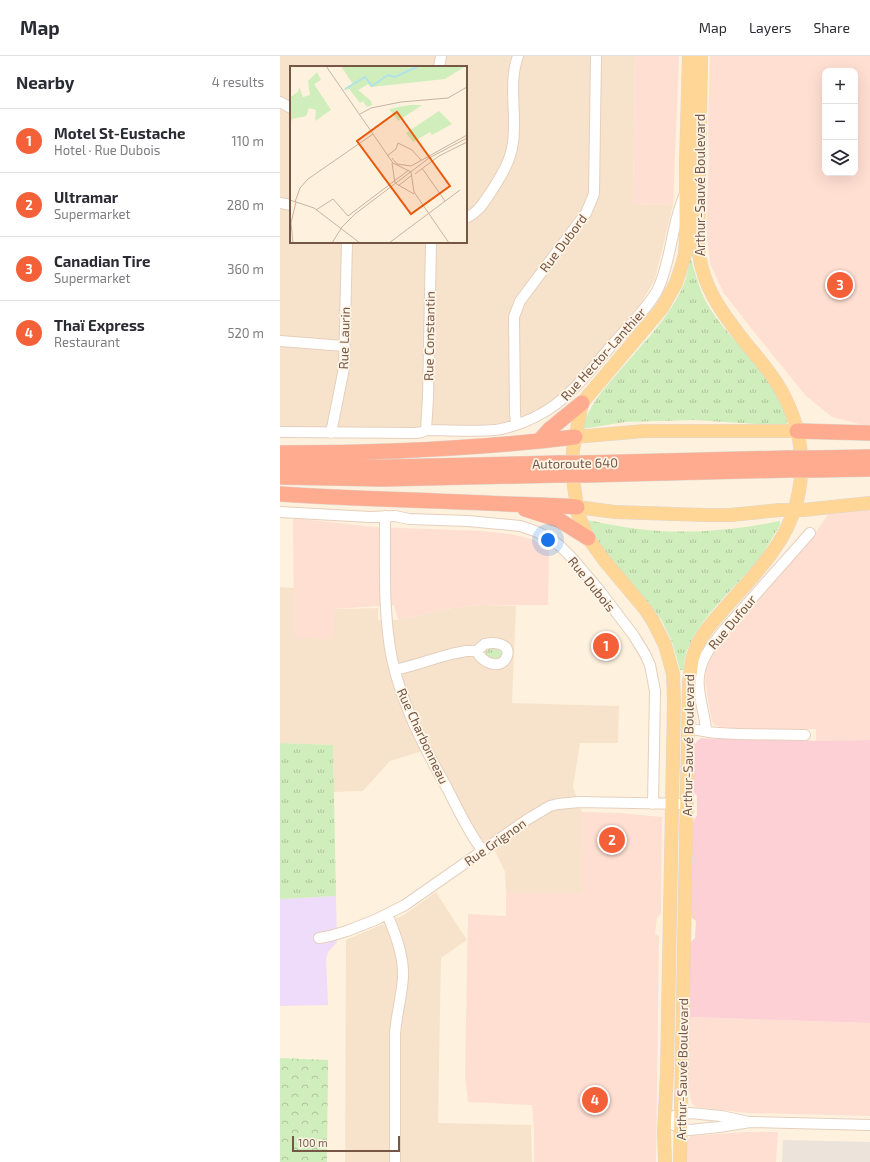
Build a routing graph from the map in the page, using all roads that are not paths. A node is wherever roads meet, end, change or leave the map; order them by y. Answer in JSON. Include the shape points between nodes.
{"nodes":[{"id":1,"x":441,"y":56,"type":"edge"},
{"id":2,"x":518,"y":56,"type":"edge"},
{"id":3,"x":596,"y":56,"type":"edge"},
{"id":4,"x":689,"y":56,"type":"edge"},
{"id":5,"x":701,"y":56,"type":"edge"},
{"id":6,"x":439,"y":66,"type":"edge"},
{"id":7,"x":280,"y":102,"type":"edge"},
{"id":8,"x":290,"y":107,"type":"edge"},
{"id":9,"x":685,"y":194,"type":"junction"},
{"id":10,"x":280,"y":203,"type":"edge"},
{"id":11,"x":290,"y":205,"type":"edge"},
{"id":12,"x":467,"y":218,"type":"edge"},
{"id":13,"x":347,"y":243,"type":"edge"},
{"id":14,"x":431,"y":243,"type":"edge"},
{"id":15,"x":280,"y":341,"type":"edge"},
{"id":16,"x":344,"y":346,"type":"junction"},
{"id":17,"x":582,"y":403,"type":"junction"},
{"id":18,"x":516,"y":425,"type":"junction"},
{"id":19,"x":426,"y":430,"type":"junction"},
{"id":20,"x":797,"y":431,"type":"junction"},
{"id":21,"x":280,"y":432,"type":"edge"},
{"id":22,"x":331,"y":433,"type":"junction"},
{"id":23,"x":870,"y":433,"type":"edge"},
{"id":24,"x":575,"y":437,"type":"junction"},
{"id":25,"x":539,"y":441,"type":"junction"},
{"id":26,"x":280,"y":453,"type":"edge"},
{"id":27,"x":870,"y":456,"type":"edge"},
{"id":28,"x":814,"y":464,"type":"junction"},
{"id":29,"x":280,"y":466,"type":"edge"},
{"id":30,"x":559,"y":469,"type":"junction"},
{"id":31,"x":870,"y":469,"type":"edge"},
{"id":32,"x":280,"y":477,"type":"edge"},
{"id":33,"x":280,"y":494,"type":"edge"},
{"id":34,"x":870,"y":503,"type":"edge"},
{"id":35,"x":507,"y":504,"type":"junction"},
{"id":36,"x":577,"y":507,"type":"junction"},
{"id":37,"x":795,"y":511,"type":"junction"},
{"id":38,"x":280,"y":512,"type":"edge"},
{"id":39,"x":386,"y":516,"type":"junction"},
{"id":40,"x":810,"y":532,"type":"dead end"},
{"id":41,"x":588,"y":538,"type":"junction"},
{"id":42,"x":476,"y":651,"type":"dead end"},
{"id":43,"x":395,"y":670,"type":"junction"},
{"id":44,"x":688,"y":729,"type":"junction"},
{"id":45,"x":706,"y":730,"type":"junction"},
{"id":46,"x":806,"y":735,"type":"dead end"},
{"id":47,"x":653,"y":804,"type":"junction"},
{"id":48,"x":672,"y":804,"type":"junction"},
{"id":49,"x":687,"y":804,"type":"junction"},
{"id":50,"x":483,"y":851,"type":"junction"},
{"id":51,"x":387,"y":914,"type":"junction"},
{"id":52,"x":319,"y":938,"type":"dead end"},
{"id":53,"x":681,"y":1114,"type":"junction"},
{"id":54,"x":665,"y":1119,"type":"junction"},
{"id":55,"x":750,"y":1122,"type":"junction"},
{"id":56,"x":870,"y":1125,"type":"edge"},
{"id":57,"x":681,"y":1128,"type":"junction"},
{"id":58,"x":395,"y":1162,"type":"edge"},
{"id":59,"x":665,"y":1162,"type":"edge"},
{"id":60,"x":680,"y":1162,"type":"edge"}],
"edges":[{"from":1,"to":6,"type":"street"},
{"from":2,"to":12,"type":"street","via":[[514,79],[513,141],[510,157],[503,175],[475,214]]},
{"from":3,"to":18,"type":"street","name":"Rue Dubord","via":[[594,194],[586,213],[520,301],[514,317]]},
{"from":4,"to":9,"type":"main road","name":"Arthur-Sauvé Boulevard"},
{"from":5,"to":20,"type":"main road","name":"Arthur-Sauvé Boulevard","via":[[698,245],[701,266],[717,305],[782,391],[794,416]]},
{"from":7,"to":8,"type":"street"},
{"from":9,"to":17,"type":"main road","name":"Arthur-Sauvé Boulevard","via":[[685,254],[676,283],[658,313]]},
{"from":9,"to":18,"type":"street","name":"Rue Hector-Lanthier","via":[[679,207],[663,276],[651,299],[567,396],[548,411]]},
{"from":10,"to":11,"type":"street"},
{"from":13,"to":16,"type":"street","name":"Rue Laurin"},
{"from":14,"to":19,"type":"street","name":"Rue Constantin"},
{"from":15,"to":16,"type":"street"},
{"from":16,"to":22,"type":"street","name":"Rue Laurin","via":[[344,368]]},
{"from":17,"to":24,"type":"main road","name":"Arthur-Sauvé Boulevard"},
{"from":17,"to":25,"type":"highway"},
{"from":18,"to":19,"type":"street","name":"Rue Hector-Lanthier","via":[[491,430]]},
{"from":19,"to":22,"type":"street","name":"Rue Hector-Lanthier","via":[[416,433]]},
{"from":20,"to":23,"type":"highway"},
{"from":20,"to":24,"type":"main road","via":[[651,431]]},
{"from":20,"to":37,"type":"main road","name":"Arthur-Sauvé Boulevard","via":[[802,478]]},
{"from":21,"to":22,"type":"street","name":"Rue Hector-Lanthier"},
{"from":24,"to":25,"type":"highway"},
{"from":24,"to":36,"type":"main road","name":"Arthur-Sauvé Boulevard","via":[[572,472]]},
{"from":25,"to":26,"type":"highway","via":[[404,451]]},
{"from":27,"to":28,"type":"highway","name":"Autoroute 640"},
{"from":28,"to":30,"type":"highway","name":"Autoroute 640","bridge":true},
{"from":28,"to":31,"type":"highway","name":"Autoroute 640"},
{"from":29,"to":30,"type":"highway","name":"Autoroute 640"},
{"from":30,"to":32,"type":"highway","name":"Autoroute 640","via":[[389,479]]},
{"from":33,"to":35,"type":"highway"},
{"from":34,"to":37,"type":"main road"},
{"from":35,"to":36,"type":"highway"},
{"from":35,"to":41,"type":"highway","via":[[553,518]]},
{"from":36,"to":37,"type":"main road","via":[[615,512],[694,516]]},
{"from":36,"to":41,"type":"main road","name":"Arthur-Sauvé Boulevard"},
{"from":37,"to":44,"type":"main road","name":"Arthur-Sauvé Boulevard","via":[[774,550],[709,628],[698,645],[690,671]]},
{"from":38,"to":39,"type":"street","name":"Rue Dubois"},
{"from":39,"to":43,"type":"street","name":"Rue Charbonneau","via":[[387,610],[389,643]]},
{"from":39,"to":47,"type":"street","name":"Rue Dubois","via":[[520,526],[546,536],[564,549],[634,636],[650,665],[655,697]]},
{"from":40,"to":45,"type":"street","name":"Rue Dufour","via":[[704,656],[699,672],[699,687]]},
{"from":41,"to":48,"type":"main road","name":"Arthur-Sauvé Boulevard","via":[[650,616],[668,652],[674,686]]},
{"from":42,"to":43,"type":"street","via":[[450,654]]},
{"from":43,"to":50,"type":"street","name":"Rue Charbonneau","via":[[407,707],[428,752]]},
{"from":44,"to":45,"type":"street"},
{"from":44,"to":49,"type":"main road","name":"Arthur-Sauvé Boulevard"},
{"from":45,"to":46,"type":"street","via":[[717,733]]},
{"from":47,"to":48,"type":"street","name":"Rue Grignon"},
{"from":47,"to":50,"type":"street","name":"Rue Grignon","via":[[579,802],[553,805]]},
{"from":48,"to":49,"type":"street","name":"Rue Grignon"},
{"from":48,"to":54,"type":"main road","name":"Arthur-Sauvé Boulevard"},
{"from":49,"to":53,"type":"main road","name":"Arthur-Sauvé Boulevard"},
{"from":50,"to":51,"type":"street","name":"Rue Grignon","via":[[418,897]]},
{"from":51,"to":52,"type":"street","name":"Rue Grignon","via":[[340,934]]},
{"from":51,"to":58,"type":"street","via":[[399,947],[403,970],[395,1035]]},
{"from":53,"to":54,"type":"street"},
{"from":53,"to":55,"type":"street","via":[[721,1116]]},
{"from":53,"to":57,"type":"main road","name":"Arthur-Sauvé Boulevard"},
{"from":54,"to":57,"type":"street"},
{"from":54,"to":59,"type":"main road","name":"Arthur-Sauvé Boulevard"},
{"from":55,"to":56,"type":"street"},
{"from":55,"to":57,"type":"street","via":[[694,1130]]},
{"from":57,"to":60,"type":"main road","name":"Arthur-Sauvé Boulevard"}]}
